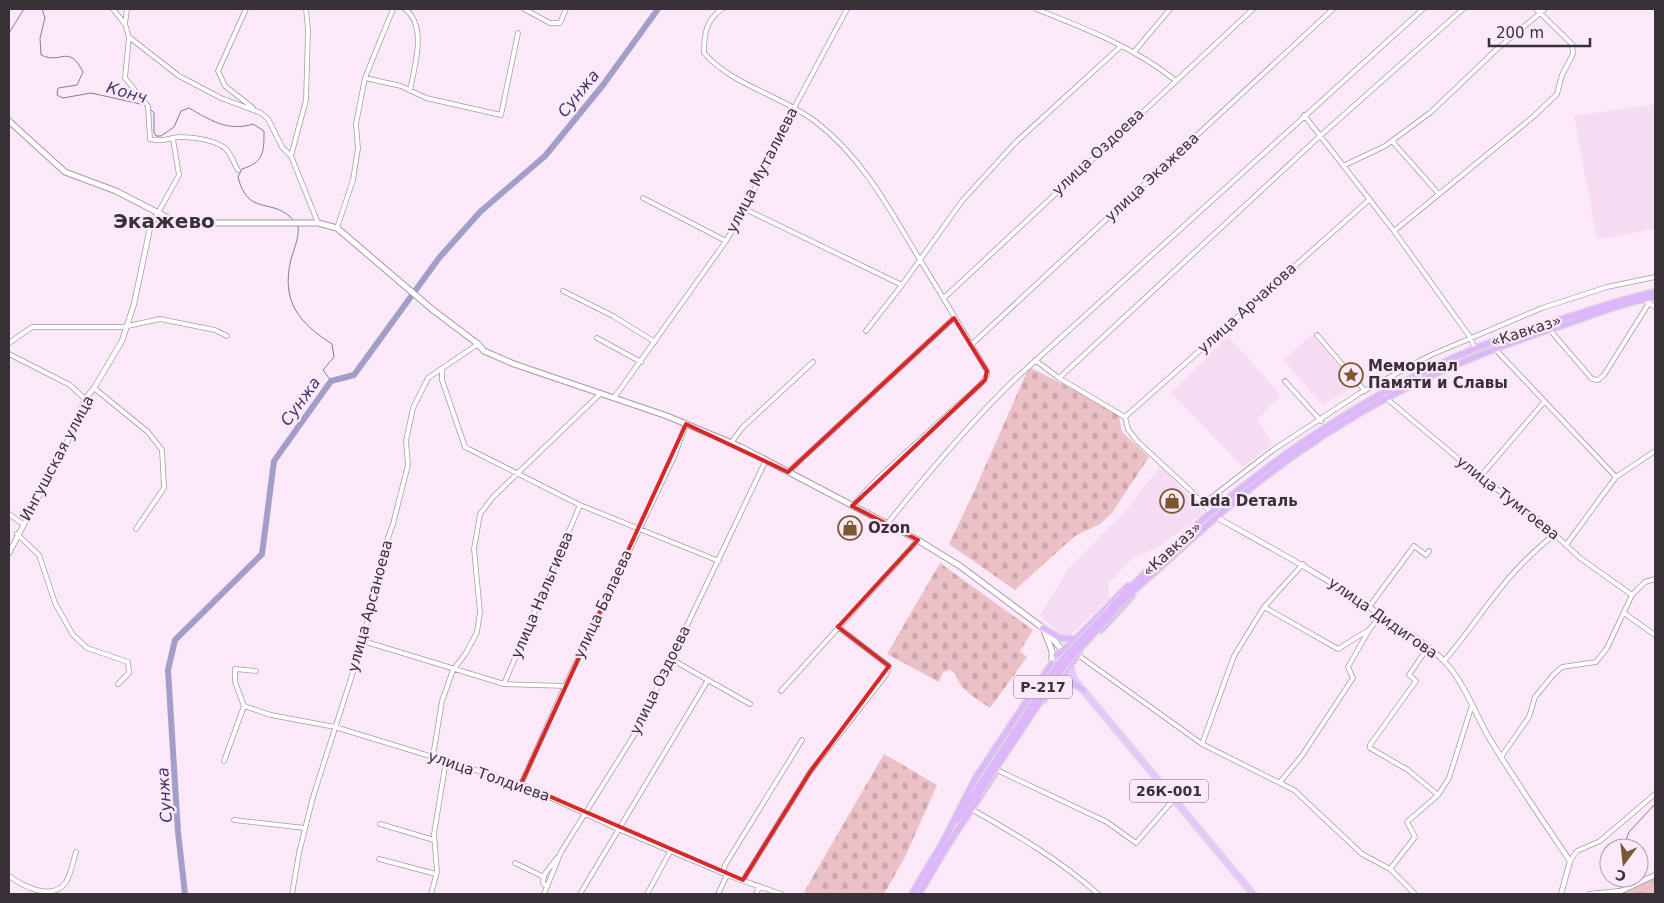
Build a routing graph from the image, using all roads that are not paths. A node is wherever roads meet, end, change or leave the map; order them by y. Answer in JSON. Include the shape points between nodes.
{"nodes":[{"id":1,"x":113,"y":9,"type":"edge"},
{"id":2,"x":127,"y":9,"type":"edge"},
{"id":3,"x":246,"y":9,"type":"edge"},
{"id":4,"x":306,"y":9,"type":"edge"},
{"id":5,"x":393,"y":9,"type":"edge"},
{"id":6,"x":405,"y":9,"type":"edge"},
{"id":7,"x":524,"y":9,"type":"edge"},
{"id":8,"x":566,"y":9,"type":"edge"},
{"id":9,"x":722,"y":9,"type":"edge"},
{"id":10,"x":847,"y":9,"type":"edge"},
{"id":11,"x":1036,"y":9,"type":"edge"},
{"id":12,"x":1170,"y":9,"type":"edge"},
{"id":13,"x":1253,"y":9,"type":"edge"},
{"id":14,"x":1333,"y":9,"type":"edge"},
{"id":15,"x":1423,"y":9,"type":"edge"},
{"id":16,"x":1463,"y":9,"type":"edge"},
{"id":17,"x":1536,"y":9,"type":"edge"},
{"id":18,"x":1544,"y":9,"type":"edge"},
{"id":19,"x":1540,"y":13,"type":"junction"},
{"id":20,"x":125,"y":24,"type":"junction"},
{"id":21,"x":518,"y":33,"type":"dead end"},
{"id":22,"x":129,"y":37,"type":"junction"},
{"id":23,"x":1120,"y":47,"type":"junction"},
{"id":24,"x":1134,"y":52,"type":"junction"},
{"id":25,"x":365,"y":78,"type":"junction"},
{"id":26,"x":1175,"y":80,"type":"junction"},
{"id":27,"x":410,"y":92,"type":"junction"},
{"id":28,"x":794,"y":108,"type":"junction"},
{"id":29,"x":261,"y":113,"type":"junction"},
{"id":30,"x":1304,"y":115,"type":"junction"},
{"id":31,"x":9,"y":121,"type":"edge"},
{"id":32,"x":1320,"y":136,"type":"junction"},
{"id":33,"x":173,"y":138,"type":"junction"},
{"id":34,"x":1392,"y":141,"type":"junction"},
{"id":35,"x":291,"y":156,"type":"junction"},
{"id":36,"x":1343,"y":166,"type":"junction"},
{"id":37,"x":238,"y":170,"type":"dead end"},
{"id":38,"x":1438,"y":193,"type":"junction"},
{"id":39,"x":643,"y":198,"type":"dead end"},
{"id":40,"x":1370,"y":199,"type":"junction"},
{"id":41,"x":745,"y":209,"type":"junction"},
{"id":42,"x":159,"y":211,"type":"junction"},
{"id":43,"x":318,"y":223,"type":"junction"},
{"id":44,"x":338,"y":228,"type":"junction"},
{"id":45,"x":1394,"y":231,"type":"junction"},
{"id":46,"x":726,"y":241,"type":"junction"},
{"id":47,"x":920,"y":259,"type":"junction"},
{"id":48,"x":1655,"y":277,"type":"edge"},
{"id":49,"x":902,"y":285,"type":"junction"},
{"id":50,"x":563,"y":291,"type":"dead end"},
{"id":51,"x":1655,"y":292,"type":"edge"},
{"id":52,"x":1655,"y":297,"type":"edge"},
{"id":53,"x":944,"y":298,"type":"junction"},
{"id":54,"x":1641,"y":300,"type":"junction"},
{"id":55,"x":1648,"y":303,"type":"junction"},
{"id":56,"x":1655,"y":306,"type":"edge"},
{"id":57,"x":954,"y":318,"type":"junction"},
{"id":58,"x":128,"y":325,"type":"junction"},
{"id":59,"x":1550,"y":329,"type":"junction"},
{"id":60,"x":866,"y":331,"type":"dead end"},
{"id":61,"x":1316,"y":335,"type":"dead end"},
{"id":62,"x":227,"y":336,"type":"dead end"},
{"id":63,"x":597,"y":338,"type":"dead end"},
{"id":64,"x":1470,"y":338,"type":"junction"},
{"id":65,"x":655,"y":342,"type":"junction"},
{"id":66,"x":9,"y":343,"type":"edge"},
{"id":67,"x":478,"y":344,"type":"junction"},
{"id":68,"x":972,"y":345,"type":"junction"},
{"id":69,"x":1496,"y":346,"type":"junction"},
{"id":70,"x":1475,"y":349,"type":"junction"},
{"id":71,"x":9,"y":354,"type":"edge"},
{"id":72,"x":1035,"y":360,"type":"junction"},
{"id":73,"x":641,"y":362,"type":"junction"},
{"id":74,"x":813,"y":362,"type":"dead end"},
{"id":75,"x":442,"y":371,"type":"junction"},
{"id":76,"x":1059,"y":378,"type":"junction"},
{"id":77,"x":1285,"y":381,"type":"dead end"},
{"id":78,"x":94,"y":388,"type":"junction"},
{"id":79,"x":1365,"y":391,"type":"junction"},
{"id":80,"x":601,"y":393,"type":"junction"},
{"id":81,"x":614,"y":398,"type":"junction"},
{"id":82,"x":1386,"y":398,"type":"junction"},
{"id":83,"x":84,"y":399,"type":"junction"},
{"id":84,"x":1544,"y":402,"type":"junction"},
{"id":85,"x":1125,"y":417,"type":"junction"},
{"id":86,"x":1321,"y":421,"type":"junction"},
{"id":87,"x":686,"y":424,"type":"junction"},
{"id":88,"x":731,"y":443,"type":"junction"},
{"id":89,"x":1655,"y":451,"type":"edge"},
{"id":90,"x":766,"y":460,"type":"junction"},
{"id":91,"x":788,"y":472,"type":"junction"},
{"id":92,"x":517,"y":474,"type":"junction"},
{"id":93,"x":1480,"y":477,"type":"junction"},
{"id":94,"x":1616,"y":477,"type":"junction"},
{"id":95,"x":1203,"y":504,"type":"junction"},
{"id":96,"x":580,"y":505,"type":"junction"},
{"id":97,"x":852,"y":506,"type":"junction"},
{"id":98,"x":9,"y":514,"type":"edge"},
{"id":99,"x":1214,"y":515,"type":"junction"},
{"id":100,"x":22,"y":524,"type":"junction"},
{"id":101,"x":887,"y":524,"type":"junction"},
{"id":102,"x":136,"y":529,"type":"dead end"},
{"id":103,"x":638,"y":530,"type":"junction"},
{"id":104,"x":17,"y":534,"type":"junction"},
{"id":105,"x":1554,"y":534,"type":"junction"},
{"id":106,"x":918,"y":540,"type":"junction"},
{"id":107,"x":1566,"y":544,"type":"junction"},
{"id":108,"x":1429,"y":551,"type":"dead end"},
{"id":109,"x":9,"y":553,"type":"edge"},
{"id":110,"x":719,"y":561,"type":"junction"},
{"id":111,"x":1303,"y":564,"type":"junction"},
{"id":112,"x":1148,"y":569,"type":"junction"},
{"id":113,"x":1152,"y":575,"type":"junction"},
{"id":114,"x":1655,"y":579,"type":"edge"},
{"id":115,"x":1128,"y":593,"type":"junction"},
{"id":116,"x":1632,"y":595,"type":"junction"},
{"id":117,"x":1264,"y":607,"type":"junction"},
{"id":118,"x":1369,"y":607,"type":"junction"},
{"id":119,"x":1624,"y":613,"type":"junction"},
{"id":120,"x":1381,"y":615,"type":"junction"},
{"id":121,"x":838,"y":627,"type":"junction"},
{"id":122,"x":1043,"y":628,"type":"junction"},
{"id":123,"x":1369,"y":630,"type":"junction"},
{"id":124,"x":1655,"y":635,"type":"edge"},
{"id":125,"x":1076,"y":639,"type":"junction"},
{"id":126,"x":362,"y":641,"type":"junction"},
{"id":127,"x":1428,"y":647,"type":"junction"},
{"id":128,"x":1062,"y":650,"type":"junction"},
{"id":129,"x":1078,"y":655,"type":"junction"},
{"id":130,"x":1056,"y":656,"type":"junction"},
{"id":131,"x":1067,"y":656,"type":"junction"},
{"id":132,"x":671,"y":659,"type":"junction"},
{"id":133,"x":1444,"y":661,"type":"junction"},
{"id":134,"x":1052,"y":663,"type":"junction"},
{"id":135,"x":1066,"y":669,"type":"junction"},
{"id":136,"x":452,"y":670,"type":"junction"},
{"id":137,"x":256,"y":671,"type":"dead end"},
{"id":138,"x":708,"y":680,"type":"junction"},
{"id":139,"x":1057,"y":683,"type":"junction"},
{"id":140,"x":118,"y":684,"type":"dead end"},
{"id":141,"x":504,"y":684,"type":"junction"},
{"id":142,"x":565,"y":686,"type":"junction"},
{"id":143,"x":1083,"y":690,"type":"junction"},
{"id":144,"x":782,"y":691,"type":"dead end"},
{"id":145,"x":750,"y":704,"type":"dead end"},
{"id":146,"x":1472,"y":705,"type":"junction"},
{"id":147,"x":244,"y":706,"type":"junction"},
{"id":148,"x":336,"y":727,"type":"junction"},
{"id":149,"x":802,"y":740,"type":"dead end"},
{"id":150,"x":1202,"y":744,"type":"junction"},
{"id":151,"x":433,"y":756,"type":"junction"},
{"id":152,"x":1501,"y":757,"type":"junction"},
{"id":153,"x":224,"y":761,"type":"dead end"},
{"id":154,"x":446,"y":761,"type":"junction"},
{"id":155,"x":997,"y":770,"type":"junction"},
{"id":156,"x":1280,"y":782,"type":"junction"},
{"id":157,"x":521,"y":784,"type":"junction"},
{"id":158,"x":976,"y":794,"type":"junction"},
{"id":159,"x":1655,"y":794,"type":"edge"},
{"id":160,"x":1438,"y":795,"type":"junction"},
{"id":161,"x":1175,"y":799,"type":"junction"},
{"id":162,"x":973,"y":810,"type":"junction"},
{"id":163,"x":585,"y":813,"type":"junction"},
{"id":164,"x":234,"y":820,"type":"dead end"},
{"id":165,"x":380,"y":824,"type":"dead end"},
{"id":166,"x":305,"y":828,"type":"junction"},
{"id":167,"x":618,"y":829,"type":"junction"},
{"id":168,"x":434,"y":840,"type":"junction"},
{"id":169,"x":943,"y":842,"type":"junction"},
{"id":170,"x":672,"y":850,"type":"junction"},
{"id":171,"x":944,"y":851,"type":"junction"},
{"id":172,"x":76,"y":852,"type":"dead end"},
{"id":173,"x":561,"y":852,"type":"junction"},
{"id":174,"x":379,"y":859,"type":"dead end"},
{"id":175,"x":1570,"y":861,"type":"junction"},
{"id":176,"x":516,"y":863,"type":"dead end"},
{"id":177,"x":1390,"y":869,"type":"junction"},
{"id":178,"x":436,"y":874,"type":"junction"},
{"id":179,"x":725,"y":874,"type":"junction"},
{"id":180,"x":1655,"y":875,"type":"edge"},
{"id":181,"x":9,"y":876,"type":"edge"},
{"id":182,"x":544,"y":877,"type":"junction"},
{"id":183,"x":743,"y":880,"type":"junction"},
{"id":184,"x":547,"y":886,"type":"junction"},
{"id":185,"x":760,"y":886,"type":"junction"},
{"id":186,"x":292,"y":894,"type":"edge"},
{"id":187,"x":431,"y":894,"type":"edge"},
{"id":188,"x":544,"y":894,"type":"edge"},
{"id":189,"x":580,"y":894,"type":"edge"},
{"id":190,"x":647,"y":894,"type":"edge"},
{"id":191,"x":718,"y":894,"type":"edge"},
{"id":192,"x":756,"y":894,"type":"edge"},
{"id":193,"x":781,"y":894,"type":"edge"},
{"id":194,"x":912,"y":894,"type":"edge"},
{"id":195,"x":919,"y":894,"type":"edge"},
{"id":196,"x":1098,"y":894,"type":"edge"},
{"id":197,"x":1253,"y":894,"type":"edge"},
{"id":198,"x":1414,"y":894,"type":"edge"},
{"id":199,"x":1561,"y":894,"type":"edge"},
{"id":200,"x":1590,"y":894,"type":"edge"}],
"edges":[{"from":1,"to":20,"type":"street"},
{"from":2,"to":20,"type":"street"},
{"from":3,"to":29,"type":"street","via":[[218,71],[225,86]]},
{"from":4,"to":35,"type":"street","via":[[306,100]]},
{"from":5,"to":25,"type":"street"},
{"from":6,"to":27,"type":"street","via":[[413,14],[418,35]]},
{"from":7,"to":8,"type":"street","via":[[550,23],[560,23]]},
{"from":9,"to":28,"type":"street","via":[[711,17],[704,53],[717,68]]},
{"from":10,"to":28,"type":"street","name":"улица Муталиева"},
{"from":11,"to":23,"type":"street"},
{"from":12,"to":24,"type":"street"},
{"from":13,"to":26,"type":"street","name":"улица Оздоева"},
{"from":14,"to":68,"type":"street","name":"улица Экажева"},
{"from":15,"to":30,"type":"street"},
{"from":16,"to":32,"type":"street"},
{"from":17,"to":19,"type":"street"},
{"from":18,"to":19,"type":"street"},
{"from":19,"to":34,"type":"street","via":[[1431,112]]},
{"from":19,"to":38,"type":"street","via":[[1572,44],[1573,54],[1557,94]]},
{"from":20,"to":22,"type":"street"},
{"from":21,"to":27,"type":"street","via":[[501,115]]},
{"from":22,"to":29,"type":"street","via":[[179,76],[221,98]]},
{"from":22,"to":33,"type":"street","via":[[125,78],[148,106],[150,139],[161,142]]},
{"from":23,"to":24,"type":"street"},
{"from":23,"to":47,"type":"street","via":[[1015,143],[962,201]]},
{"from":24,"to":26,"type":"street"},
{"from":25,"to":27,"type":"street","via":[[402,86]]},
{"from":25,"to":44,"type":"street","via":[[356,124],[358,148],[353,180]]},
{"from":26,"to":53,"type":"street","name":"улица Оздоева"},
{"from":28,"to":41,"type":"street","name":"улица Муталиева"},
{"from":28,"to":47,"type":"street","via":[[846,148],[885,200]]},
{"from":29,"to":35,"type":"street"},
{"from":30,"to":32,"type":"street"},
{"from":30,"to":72,"type":"street"},
{"from":31,"to":42,"type":"main road","via":[[65,172]]},
{"from":32,"to":36,"type":"street"},
{"from":32,"to":76,"type":"street"},
{"from":33,"to":37,"type":"street","via":[[199,139],[217,144],[226,149]]},
{"from":33,"to":42,"type":"street","name":"Ингушская улица","via":[[179,175]]},
{"from":34,"to":36,"type":"street"},
{"from":34,"to":38,"type":"street"},
{"from":35,"to":43,"type":"street"},
{"from":36,"to":40,"type":"street"},
{"from":38,"to":45,"type":"street"},
{"from":39,"to":46,"type":"street"},
{"from":40,"to":45,"type":"street"},
{"from":40,"to":85,"type":"street","name":"улица Арчакова"},
{"from":41,"to":46,"type":"street","name":"улица Муталиева"},
{"from":41,"to":49,"type":"street"},
{"from":42,"to":43,"type":"main road","via":[[178,223]]},
{"from":42,"to":58,"type":"street","name":"Ингушская улица","via":[[150,228]]},
{"from":43,"to":44,"type":"main road"},
{"from":44,"to":67,"type":"main road","via":[[433,310]]},
{"from":45,"to":64,"type":"street"},
{"from":46,"to":65,"type":"street","name":"улица Муталиева"},
{"from":47,"to":49,"type":"street"},
{"from":47,"to":53,"type":"street"},
{"from":48,"to":64,"type":"street","via":[[1607,287],[1542,308]]},
{"from":49,"to":60,"type":"street"},
{"from":50,"to":65,"type":"street","via":[[614,316]]},
{"from":51,"to":70,"type":"highway","name":"«Кавказ»","number":"Р-217"},
{"from":52,"to":54,"type":"highway","name":"«Кавказ»","number":"Р-217"},
{"from":53,"to":57,"type":"street"},
{"from":54,"to":55,"type":"street"},
{"from":54,"to":59,"type":"highway","name":"«Кавказ»","number":"Р-217"},
{"from":55,"to":56,"type":"street"},
{"from":55,"to":59,"type":"street","via":[[1604,376],[1598,380],[1592,379]]},
{"from":57,"to":68,"type":"street"},
{"from":57,"to":91,"type":"street"},
{"from":58,"to":62,"type":"street","via":[[160,319],[215,330]]},
{"from":58,"to":66,"type":"street","via":[[76,329],[32,327]]},
{"from":58,"to":78,"type":"street","name":"Ингушская улица","via":[[111,362]]},
{"from":59,"to":69,"type":"highway","name":"«Кавказ»","number":"Р-217"},
{"from":61,"to":79,"type":"street"},
{"from":63,"to":73,"type":"street"},
{"from":64,"to":70,"type":"street"},
{"from":64,"to":79,"type":"street"},
{"from":65,"to":73,"type":"street","name":"улица Муталиева"},
{"from":67,"to":75,"type":"street","name":"улица Арсаноева"},
{"from":67,"to":80,"type":"main road","via":[[484,351],[514,364]]},
{"from":68,"to":97,"type":"street","via":[[987,371],[981,384]]},
{"from":69,"to":82,"type":"highway","name":"«Кавказ»","number":"Р-217","via":[[1416,381]]},
{"from":69,"to":84,"type":"street"},
{"from":70,"to":99,"type":"highway","name":"«Кавказ»","number":"Р-217","via":[[1414,376],[1352,410],[1270,464]]},
{"from":71,"to":83,"type":"street","via":[[70,384]]},
{"from":72,"to":76,"type":"street"},
{"from":72,"to":101,"type":"street","via":[[978,415]]},
{"from":73,"to":81,"type":"street","name":"улица Муталиева"},
{"from":74,"to":88,"type":"street","via":[[742,428]]},
{"from":75,"to":92,"type":"street","via":[[442,380],[465,447]]},
{"from":75,"to":126,"type":"street","name":"улица Арсаноева","via":[[428,378],[412,408],[406,441],[408,465]]},
{"from":76,"to":85,"type":"street"},
{"from":77,"to":86,"type":"street"},
{"from":78,"to":83,"type":"street","name":"Ингушская улица"},
{"from":78,"to":102,"type":"street","via":[[148,432],[162,450],[164,488]]},
{"from":79,"to":86,"type":"street"},
{"from":80,"to":81,"type":"main road"},
{"from":80,"to":92,"type":"street"},
{"from":81,"to":87,"type":"main road"},
{"from":82,"to":93,"type":"street","name":"улица Тумгоева"},
{"from":82,"to":99,"type":"highway","name":"«Кавказ»","number":"Р-217","via":[[1321,437]]},
{"from":83,"to":100,"type":"street","name":"Ингушская улица","via":[[68,440]]},
{"from":84,"to":93,"type":"street"},
{"from":84,"to":94,"type":"street"},
{"from":85,"to":95,"type":"street","via":[[1128,430],[1137,441]]},
{"from":86,"to":95,"type":"street","via":[[1273,450]]},
{"from":87,"to":88,"type":"main road"},
{"from":87,"to":103,"type":"street","name":"улица Балаева","via":[[674,457]]},
{"from":88,"to":90,"type":"main road"},
{"from":89,"to":94,"type":"street"},
{"from":90,"to":91,"type":"main road"},
{"from":90,"to":110,"type":"street","name":"улица Оздоева"},
{"from":91,"to":97,"type":"main road"},
{"from":92,"to":96,"type":"street"},
{"from":92,"to":136,"type":"street","via":[[480,514],[474,549],[480,612],[477,632]]},
{"from":93,"to":105,"type":"street","name":"улица Тумгоева"},
{"from":94,"to":107,"type":"street"},
{"from":95,"to":99,"type":"street"},
{"from":96,"to":103,"type":"street"},
{"from":96,"to":141,"type":"street","name":"улица Нальгиева"},
{"from":97,"to":101,"type":"main road"},
{"from":98,"to":100,"type":"street"},
{"from":99,"to":111,"type":"street","name":"улица Дидигова"},
{"from":99,"to":112,"type":"highway","name":"«Кавказ»","number":"Р-217"},
{"from":99,"to":113,"type":"highway","name":"«Кавказ»","number":"Р-217"},
{"from":100,"to":104,"type":"street","name":"Ингушская улица"},
{"from":101,"to":106,"type":"main road"},
{"from":103,"to":110,"type":"street"},
{"from":103,"to":142,"type":"street","name":"улица Балаева"},
{"from":104,"to":109,"type":"street","name":"Ингушская улица"},
{"from":104,"to":140,"type":"street","via":[[39,555],[55,602],[73,635],[87,648],[128,662],[129,673]]},
{"from":105,"to":107,"type":"street","name":"улица Тумгоева"},
{"from":105,"to":133,"type":"street","via":[[1528,556]]},
{"from":106,"to":121,"type":"street"},
{"from":106,"to":122,"type":"main road","via":[[960,566]]},
{"from":107,"to":116,"type":"street","name":"улица Тумгоева","via":[[1596,571]]},
{"from":108,"to":118,"type":"street","via":[[1426,555],[1414,546]]},
{"from":110,"to":132,"type":"street","name":"улица Оздоева"},
{"from":111,"to":117,"type":"street"},
{"from":111,"to":118,"type":"street","name":"улица Дидигова"},
{"from":112,"to":115,"type":"highway","name":"«Кавказ»","number":"Р-217"},
{"from":112,"to":125,"type":"highway","via":[[1123,589]]},
{"from":113,"to":115,"type":"highway","name":"«Кавказ»","number":"Р-217"},
{"from":113,"to":129,"type":"highway","name":"«Кавказ»","number":"Р-217"},
{"from":114,"to":116,"type":"street","via":[[1637,588]]},
{"from":115,"to":158,"type":"highway","name":"«Кавказ»","number":"Р-217","bridge":true,"via":[[1064,666]]},
{"from":116,"to":119,"type":"street"},
{"from":117,"to":123,"type":"street","via":[[1338,649]]},
{"from":117,"to":150,"type":"street","via":[[1234,656]]},
{"from":118,"to":120,"type":"street","name":"улица Дидигова"},
{"from":119,"to":124,"type":"street"},
{"from":119,"to":152,"type":"street","via":[[1607,648],[1596,662],[1562,667],[1534,697],[1529,717]]},
{"from":120,"to":123,"type":"street"},
{"from":120,"to":127,"type":"street","name":"улица Дидигова"},
{"from":121,"to":144,"type":"street"},
{"from":121,"to":183,"type":"street","via":[[889,666],[886,675],[810,772]]},
{"from":122,"to":125,"type":"highway","via":[[1060,638]]},
{"from":122,"to":128,"type":"main road"},
{"from":122,"to":134,"type":"main road"},
{"from":123,"to":156,"type":"street","via":[[1348,667],[1353,678]]},
{"from":125,"to":128,"type":"highway"},
{"from":126,"to":136,"type":"street"},
{"from":126,"to":148,"type":"street","name":"улица Арсаноева"},
{"from":127,"to":133,"type":"street","name":"улица Дидигова"},
{"from":127,"to":160,"type":"street","via":[[1409,675],[1416,681],[1370,748],[1408,770]]},
{"from":128,"to":130,"type":"highway"},
{"from":128,"to":131,"type":"main road"},
{"from":129,"to":135,"type":"highway","name":"«Кавказ»","number":"Р-217"},
{"from":129,"to":150,"type":"street"},
{"from":130,"to":131,"type":"main road"},
{"from":130,"to":134,"type":"main road"},
{"from":131,"to":135,"type":"main road"},
{"from":132,"to":138,"type":"street"},
{"from":132,"to":163,"type":"street","name":"улица Оздоева","via":[[636,732]]},
{"from":133,"to":146,"type":"street","name":"улица Дидигова"},
{"from":134,"to":135,"type":"main road","via":[[1054,668]]},
{"from":134,"to":169,"type":"highway","via":[[975,779]]},
{"from":135,"to":139,"type":"highway","name":"«Кавказ»"},
{"from":135,"to":143,"type":"main road"},
{"from":135,"to":143,"type":"main road"},
{"from":136,"to":141,"type":"street"},
{"from":136,"to":151,"type":"street","via":[[442,700]]},
{"from":137,"to":147,"type":"street","via":[[235,668],[235,682]]},
{"from":138,"to":145,"type":"street"},
{"from":138,"to":167,"type":"street"},
{"from":139,"to":143,"type":"highway","via":[[1072,683]]},
{"from":139,"to":155,"type":"highway","number":"Р-217"},
{"from":141,"to":142,"type":"street"},
{"from":142,"to":157,"type":"street","name":"улица Балаева"},
{"from":143,"to":161,"type":"main road","number":"26К-001"},
{"from":146,"to":152,"type":"street","name":"улица Дидигова"},
{"from":146,"to":160,"type":"street","via":[[1449,778]]},
{"from":147,"to":148,"type":"street","name":"улица Толдиева","via":[[271,716]]},
{"from":147,"to":153,"type":"street"},
{"from":148,"to":151,"type":"street","name":"улица Толдиева"},
{"from":148,"to":166,"type":"street","name":"улица Арсаноева"},
{"from":149,"to":179,"type":"street","via":[[725,865]]},
{"from":150,"to":156,"type":"street","via":[[1268,779]]},
{"from":151,"to":154,"type":"street","name":"улица Толдиева"},
{"from":152,"to":175,"type":"street","name":"улица Дидигова"},
{"from":154,"to":157,"type":"street","name":"улица Толдиева"},
{"from":154,"to":168,"type":"street"},
{"from":155,"to":161,"type":"street","via":[[1107,822],[1136,843]]},
{"from":155,"to":162,"type":"highway","number":"Р-217"},
{"from":156,"to":177,"type":"street","via":[[1294,790],[1362,854]]},
{"from":157,"to":163,"type":"street","name":"улица Толдиева"},
{"from":158,"to":169,"type":"highway","name":"«Кавказ»","number":"Р-217"},
{"from":158,"to":171,"type":"highway","name":"«Кавказ»","number":"Р-217"},
{"from":159,"to":175,"type":"street","via":[[1600,841],[1576,851]]},
{"from":160,"to":177,"type":"street","via":[[1408,822],[1414,840]]},
{"from":161,"to":197,"type":"main road","number":"26К-001"},
{"from":162,"to":171,"type":"highway","number":"Р-217"},
{"from":162,"to":196,"type":"street","via":[[1074,872]]},
{"from":163,"to":167,"type":"street","name":"улица Толдиева"},
{"from":163,"to":173,"type":"street","name":"улица Оздоева"},
{"from":164,"to":166,"type":"street"},
{"from":165,"to":168,"type":"street"},
{"from":166,"to":186,"type":"street","name":"улица Арсаноева"},
{"from":167,"to":170,"type":"street","name":"улица Толдиева"},
{"from":167,"to":189,"type":"street"},
{"from":168,"to":178,"type":"street"},
{"from":169,"to":194,"type":"highway","name":"«Кавказ»","number":"Р-217"},
{"from":170,"to":179,"type":"street","name":"улица Толдиева"},
{"from":170,"to":190,"type":"street"},
{"from":171,"to":195,"type":"highway","name":"«Кавказ»","number":"Р-217"},
{"from":172,"to":181,"type":"street","via":[[67,881],[55,890],[36,891]]},
{"from":173,"to":182,"type":"street"},
{"from":173,"to":184,"type":"street","name":"улица Оздоева"},
{"from":174,"to":178,"type":"street"},
{"from":175,"to":199,"type":"street"},
{"from":176,"to":182,"type":"street"},
{"from":177,"to":198,"type":"street"},
{"from":178,"to":187,"type":"street"},
{"from":179,"to":183,"type":"street","name":"улица Толдиева"},
{"from":179,"to":191,"type":"street"},
{"from":180,"to":200,"type":"street","via":[[1621,892]]},
{"from":182,"to":184,"type":"street","via":[[543,883]]},
{"from":183,"to":185,"type":"street","name":"улица Толдиева"},
{"from":184,"to":188,"type":"street","name":"улица Оздоева"},
{"from":185,"to":192,"type":"street"},
{"from":185,"to":193,"type":"street","name":"улица Толдиева"}]}
